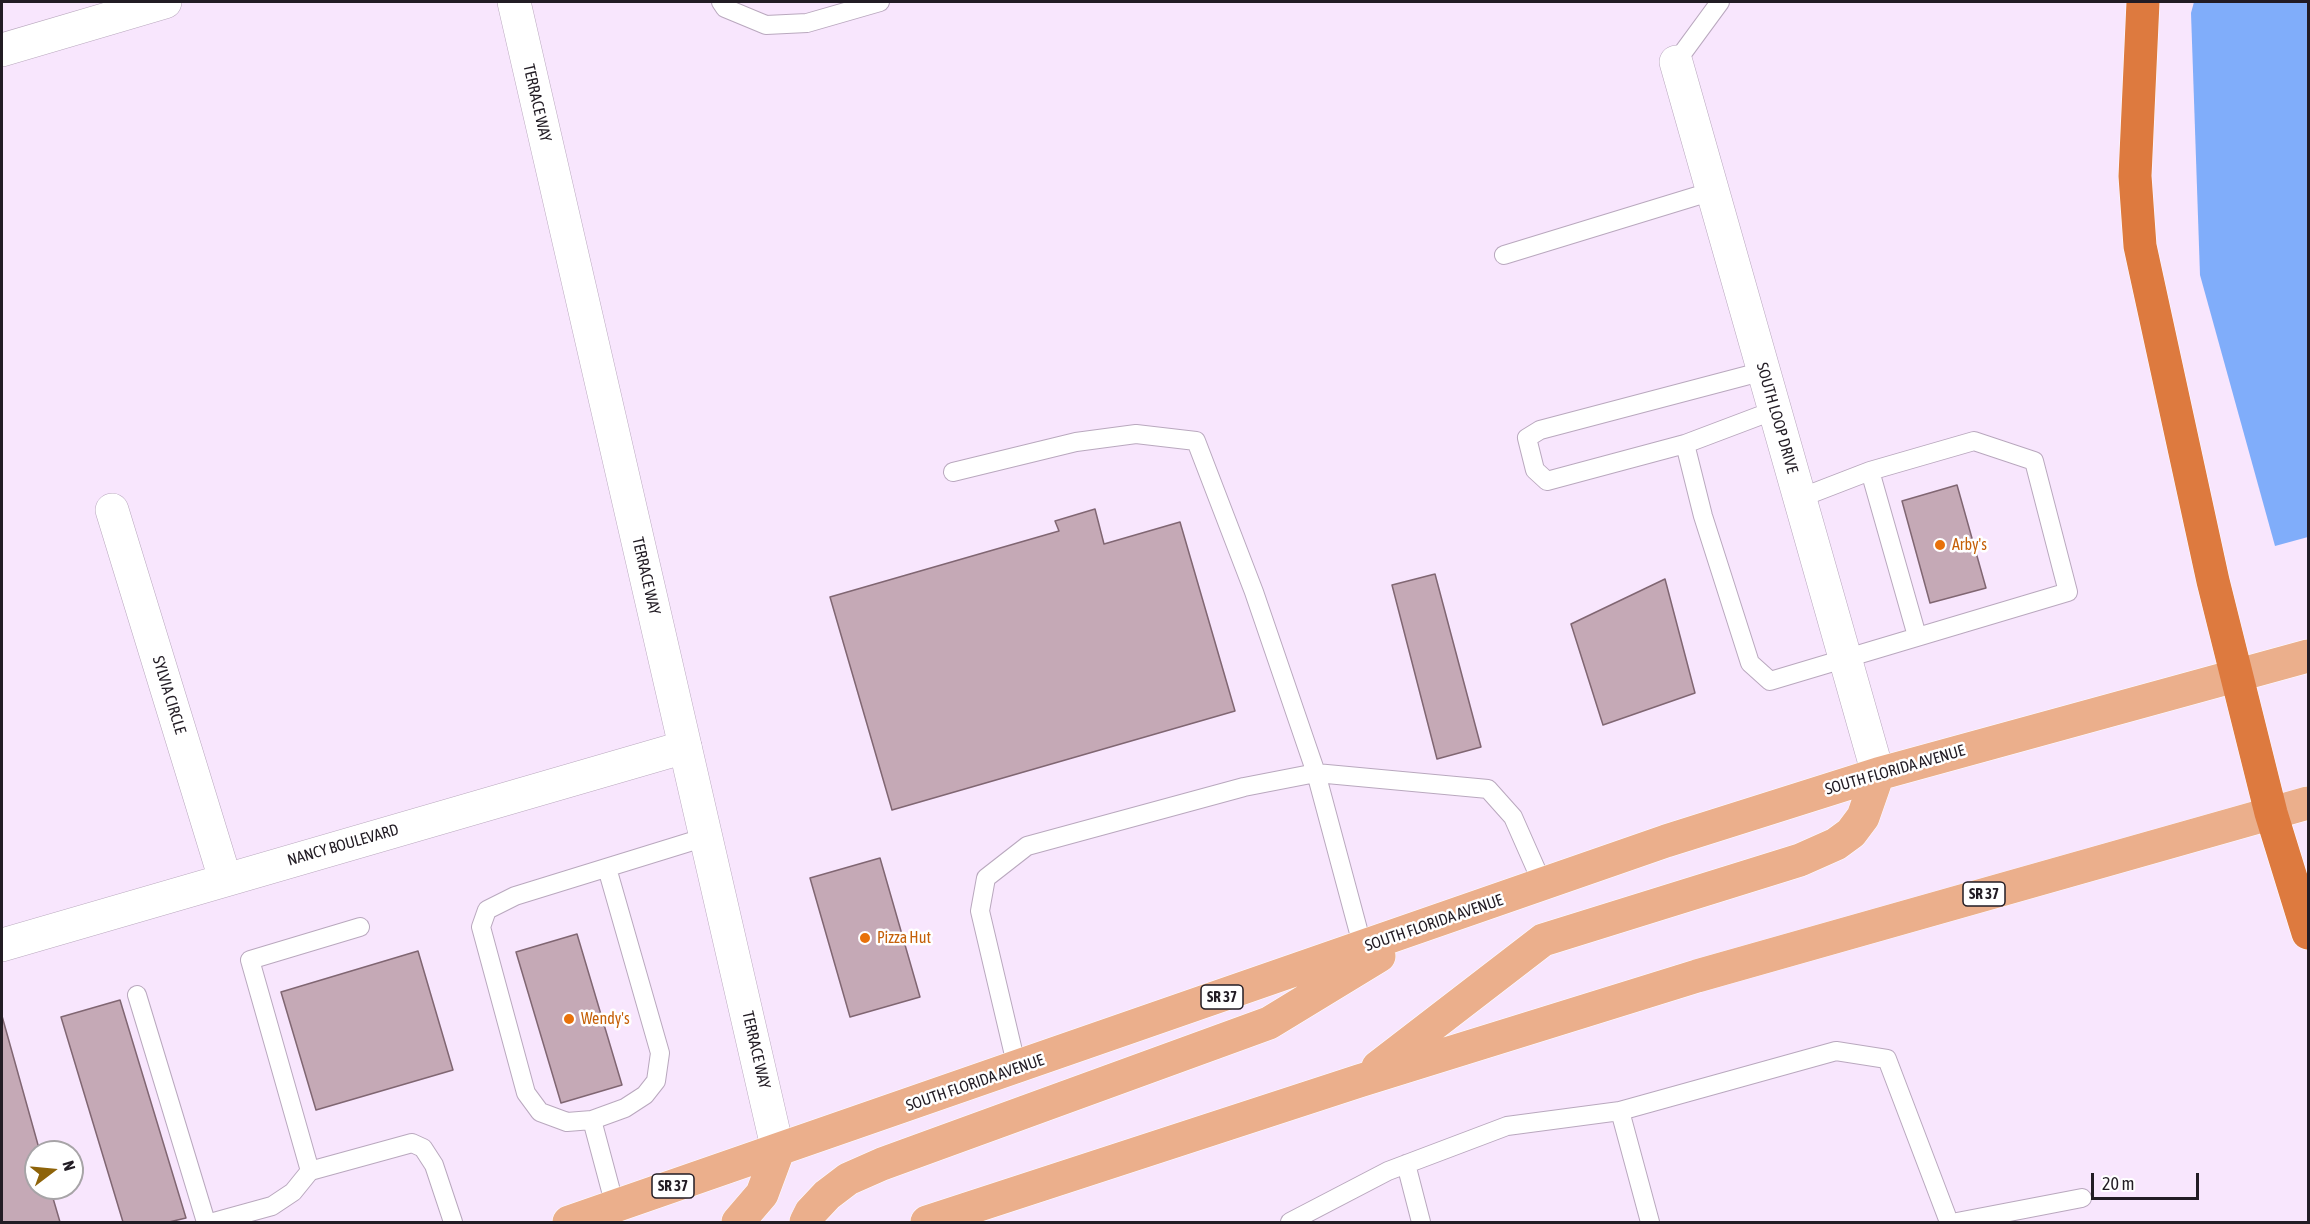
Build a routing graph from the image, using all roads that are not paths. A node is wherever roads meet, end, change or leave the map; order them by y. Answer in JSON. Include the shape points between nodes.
{"nodes":[{"id":1,"x":165,"y":2,"type":"edge"},
{"id":2,"x":514,"y":2,"type":"edge"},
{"id":3,"x":721,"y":2,"type":"edge"},
{"id":4,"x":880,"y":2,"type":"edge"},
{"id":5,"x":1720,"y":2,"type":"edge"},
{"id":6,"x":2144,"y":2,"type":"edge"},
{"id":7,"x":2,"y":50,"type":"edge"},
{"id":8,"x":1677,"y":62,"type":"joint"},
{"id":9,"x":1713,"y":191,"type":"junction"},
{"id":10,"x":1504,"y":255,"type":"dead end"},
{"id":11,"x":1764,"y":371,"type":"junction"},
{"id":12,"x":1775,"y":410,"type":"junction"},
{"id":13,"x":1685,"y":444,"type":"junction"},
{"id":14,"x":1870,"y":471,"type":"junction"},
{"id":15,"x":953,"y":472,"type":"dead end"},
{"id":16,"x":1800,"y":498,"type":"junction"},
{"id":17,"x":112,"y":510,"type":"dead end"},
{"id":18,"x":1917,"y":636,"type":"junction"},
{"id":19,"x":2308,"y":656,"type":"edge"},
{"id":20,"x":1845,"y":657,"type":"junction"},
{"id":21,"x":2238,"y":675,"type":"junction"},
{"id":22,"x":685,"y":747,"type":"junction"},
{"id":23,"x":1316,"y":773,"type":"junction"},
{"id":24,"x":1878,"y":774,"type":"junction"},
{"id":25,"x":2308,"y":802,"type":"edge"},
{"id":26,"x":2271,"y":813,"type":"junction"},
{"id":27,"x":706,"y":837,"type":"junction"},
{"id":28,"x":607,"y":868,"type":"junction"},
{"id":29,"x":225,"y":879,"type":"junction"},
{"id":30,"x":1543,"y":885,"type":"junction"},
{"id":31,"x":360,"y":927,"type":"dead end"},
{"id":32,"x":1423,"y":927,"type":"junction"},
{"id":33,"x":2308,"y":933,"type":"edge"},
{"id":34,"x":2,"y":945,"type":"edge"},
{"id":35,"x":1363,"y":948,"type":"junction"},
{"id":36,"x":137,"y":995,"type":"dead end"},
{"id":37,"x":1017,"y":1068,"type":"junction"},
{"id":38,"x":1359,"y":1081,"type":"junction"},
{"id":39,"x":1620,"y":1111,"type":"junction"},
{"id":40,"x":592,"y":1120,"type":"junction"},
{"id":41,"x":778,"y":1151,"type":"junction"},
{"id":42,"x":1406,"y":1164,"type":"junction"},
{"id":43,"x":310,"y":1171,"type":"junction"},
{"id":44,"x":2082,"y":1198,"type":"dead end"},
{"id":45,"x":615,"y":1206,"type":"junction"},
{"id":46,"x":206,"y":1222,"type":"edge"},
{"id":47,"x":214,"y":1222,"type":"edge"},
{"id":48,"x":453,"y":1222,"type":"edge"},
{"id":49,"x":569,"y":1222,"type":"edge"},
{"id":50,"x":738,"y":1222,"type":"edge"},
{"id":51,"x":806,"y":1222,"type":"edge"},
{"id":52,"x":927,"y":1222,"type":"edge"},
{"id":53,"x":1290,"y":1222,"type":"edge"},
{"id":54,"x":1421,"y":1222,"type":"edge"},
{"id":55,"x":1650,"y":1222,"type":"edge"},
{"id":56,"x":1949,"y":1222,"type":"edge"},
{"id":57,"x":1957,"y":1222,"type":"edge"}],
"edges":[{"from":1,"to":7,"type":"street"},
{"from":2,"to":22,"type":"street","name":"TERRACE WAY"},
{"from":3,"to":4,"type":"lane","via":[[725,8],[766,25],[807,23]]},
{"from":5,"to":8,"type":"lane"},
{"from":6,"to":21,"type":"highway","via":[[2135,176],[2140,246],[2213,581]]},
{"from":8,"to":9,"type":"street","name":"SOUTH LOOP DRIVE"},
{"from":9,"to":10,"type":"lane"},
{"from":9,"to":11,"type":"street","name":"SOUTH LOOP DRIVE"},
{"from":11,"to":12,"type":"street","name":"SOUTH LOOP DRIVE"},
{"from":11,"to":13,"type":"lane","via":[[1540,430],[1527,438],[1535,470],[1547,481]]},
{"from":12,"to":13,"type":"lane"},
{"from":12,"to":16,"type":"street","name":"SOUTH LOOP DRIVE"},
{"from":13,"to":20,"type":"lane","via":[[1750,663],[1770,681]]},
{"from":14,"to":16,"type":"lane"},
{"from":14,"to":18,"type":"lane"},
{"from":14,"to":18,"type":"lane","via":[[1974,441],[2034,460],[2068,592]]},
{"from":15,"to":23,"type":"lane","via":[[1076,442],[1126,435],[1196,441],[1254,592]]},
{"from":16,"to":20,"type":"street","name":"SOUTH LOOP DRIVE"},
{"from":17,"to":29,"type":"street","name":"SYLVIA CIRCLE"},
{"from":18,"to":20,"type":"lane"},
{"from":19,"to":21,"type":"main road","name":"SOUTH FLORIDA AVENUE","number":"SR 37"},
{"from":20,"to":24,"type":"street","name":"SOUTH LOOP DRIVE"},
{"from":21,"to":24,"type":"main road","name":"SOUTH FLORIDA AVENUE","number":"SR 37"},
{"from":21,"to":26,"type":"highway"},
{"from":22,"to":27,"type":"street","name":"TERRACE WAY"},
{"from":22,"to":29,"type":"street","name":"NANCY BOULEVARD"},
{"from":23,"to":30,"type":"lane","via":[[1488,789],[1513,817]]},
{"from":23,"to":35,"type":"lane"},
{"from":23,"to":37,"type":"lane","via":[[1233,790],[1027,846],[986,878],[980,910]]},
{"from":24,"to":30,"type":"main road","name":"SOUTH FLORIDA AVENUE","number":"SR 37","via":[[1666,841]]},
{"from":24,"to":38,"type":"main road","via":[[1863,818],[1836,844],[1800,860],[1543,940]]},
{"from":25,"to":26,"type":"main road","number":"SR 37"},
{"from":26,"to":33,"type":"highway"},
{"from":26,"to":38,"type":"main road","number":"SR 37","via":[[1697,975]]},
{"from":27,"to":28,"type":"lane"},
{"from":27,"to":41,"type":"street","name":"TERRACE WAY"},
{"from":28,"to":40,"type":"lane","via":[[660,1053],[656,1081],[645,1095],[625,1108]]},
{"from":28,"to":40,"type":"lane","via":[[514,896],[487,910],[481,927],[526,1093],[540,1112],[567,1122]]},
{"from":29,"to":34,"type":"street","name":"NANCY BOULEVARD"},
{"from":30,"to":32,"type":"main road","name":"SOUTH FLORIDA AVENUE","number":"SR 37"},
{"from":31,"to":43,"type":"lane","via":[[250,960]]},
{"from":32,"to":35,"type":"main road","name":"SOUTH FLORIDA AVENUE","number":"SR 37"},
{"from":32,"to":51,"type":"main road","via":[[1269,1023],[848,1179],[811,1212]]},
{"from":35,"to":37,"type":"main road","name":"SOUTH FLORIDA AVENUE","number":"SR 37"},
{"from":36,"to":46,"type":"lane"},
{"from":37,"to":41,"type":"main road","name":"SOUTH FLORIDA AVENUE","number":"SR 37"},
{"from":38,"to":52,"type":"main road","number":"SR 37"},
{"from":39,"to":42,"type":"lane","via":[[1507,1126]]},
{"from":39,"to":55,"type":"lane"},
{"from":39,"to":56,"type":"lane","via":[[1836,1052],[1887,1059]]},
{"from":40,"to":45,"type":"lane"},
{"from":41,"to":45,"type":"main road","name":"SOUTH FLORIDA AVENUE","number":"SR 37"},
{"from":41,"to":50,"type":"main road","via":[[762,1194]]},
{"from":42,"to":53,"type":"lane"},
{"from":42,"to":54,"type":"lane"},
{"from":43,"to":47,"type":"lane","via":[[292,1192],[272,1206]]},
{"from":43,"to":48,"type":"lane","via":[[411,1143],[423,1148],[434,1165]]},
{"from":44,"to":57,"type":"lane"},
{"from":45,"to":49,"type":"main road","name":"SOUTH FLORIDA AVENUE","number":"SR 37"}]}
